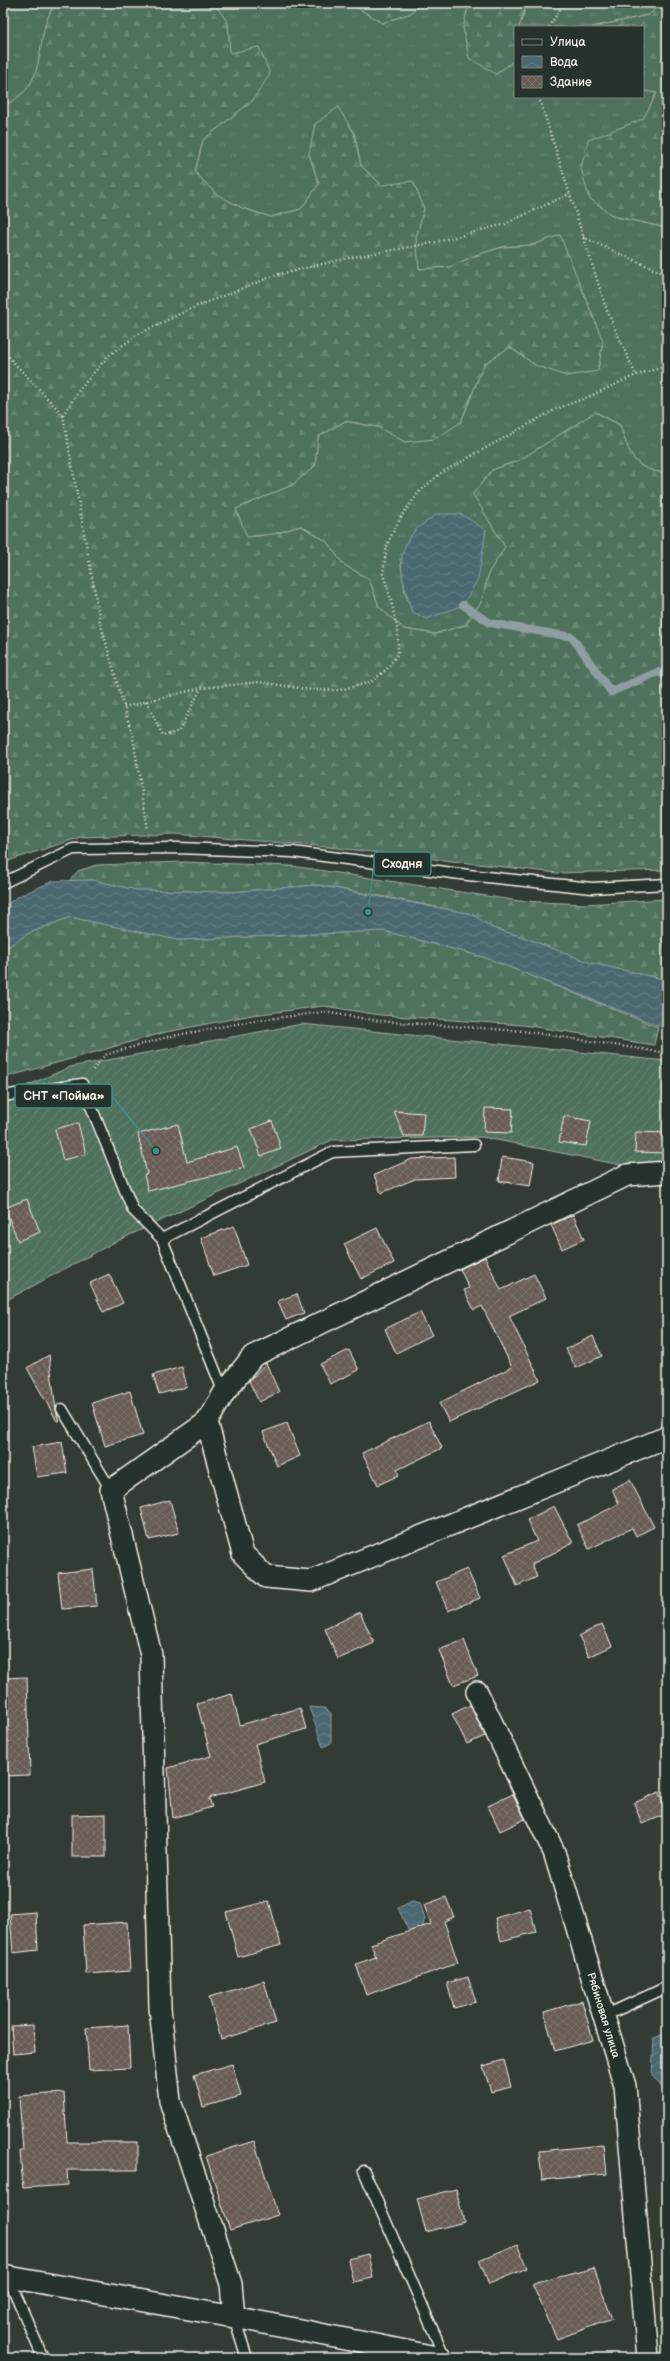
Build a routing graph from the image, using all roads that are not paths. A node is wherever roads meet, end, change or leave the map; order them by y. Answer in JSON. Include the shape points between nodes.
{"nodes":[{"id":1,"x":3,"y":883,"type":"edge"},
{"id":2,"x":667,"y":884,"type":"edge"},
{"id":3,"x":3,"y":1096,"type":"edge"},
{"id":4,"x":474,"y":1145,"type":"dead end"},
{"id":5,"x":667,"y":1172,"type":"edge"},
{"id":6,"x":162,"y":1239,"type":"junction"},
{"id":7,"x":224,"y":1393,"type":"junction"},
{"id":8,"x":62,"y":1409,"type":"dead end"},
{"id":9,"x":207,"y":1422,"type":"junction"},
{"id":10,"x":667,"y":1437,"type":"edge"},
{"id":11,"x":111,"y":1490,"type":"junction"},
{"id":12,"x":477,"y":1692,"type":"dead end"},
{"id":13,"x":667,"y":1987,"type":"edge"},
{"id":14,"x":604,"y":2016,"type":"junction"},
{"id":15,"x":364,"y":2171,"type":"dead end"},
{"id":16,"x":5,"y":2270,"type":"edge"},
{"id":17,"x":234,"y":2317,"type":"junction"},
{"id":18,"x":43,"y":2358,"type":"edge"},
{"id":19,"x":247,"y":2358,"type":"edge"},
{"id":20,"x":441,"y":2358,"type":"edge"},
{"id":21,"x":445,"y":2358,"type":"edge"},
{"id":22,"x":648,"y":2358,"type":"edge"}],
"edges":[{"from":1,"to":2,"type":"lane","via":[[73,849],[151,848],[293,852],[592,888]]},
{"from":3,"to":6,"type":"lane","via":[[82,1084],[133,1210]]},
{"from":4,"to":6,"type":"lane","via":[[332,1152]]},
{"from":5,"to":7,"type":"street","via":[[627,1175],[253,1356]]},
{"from":6,"to":7,"type":"lane"},
{"from":7,"to":9,"type":"street"},
{"from":8,"to":11,"type":"lane"},
{"from":9,"to":10,"type":"street","via":[[243,1554],[266,1578],[311,1581]]},
{"from":9,"to":11,"type":"street"},
{"from":11,"to":17,"type":"street","via":[[150,1655],[160,2008],[170,2101],[231,2284]]},
{"from":12,"to":14,"type":"street","name":"Рябиновая улица","via":[[554,1852]]},
{"from":13,"to":14,"type":"lane"},
{"from":14,"to":22,"type":"street","name":"Рябиновая улица","via":[[625,2086]]},
{"from":15,"to":21,"type":"lane"},
{"from":16,"to":17,"type":"street"},
{"from":16,"to":18,"type":"lane"},
{"from":17,"to":19,"type":"lane"},
{"from":17,"to":20,"type":"street"}]}
